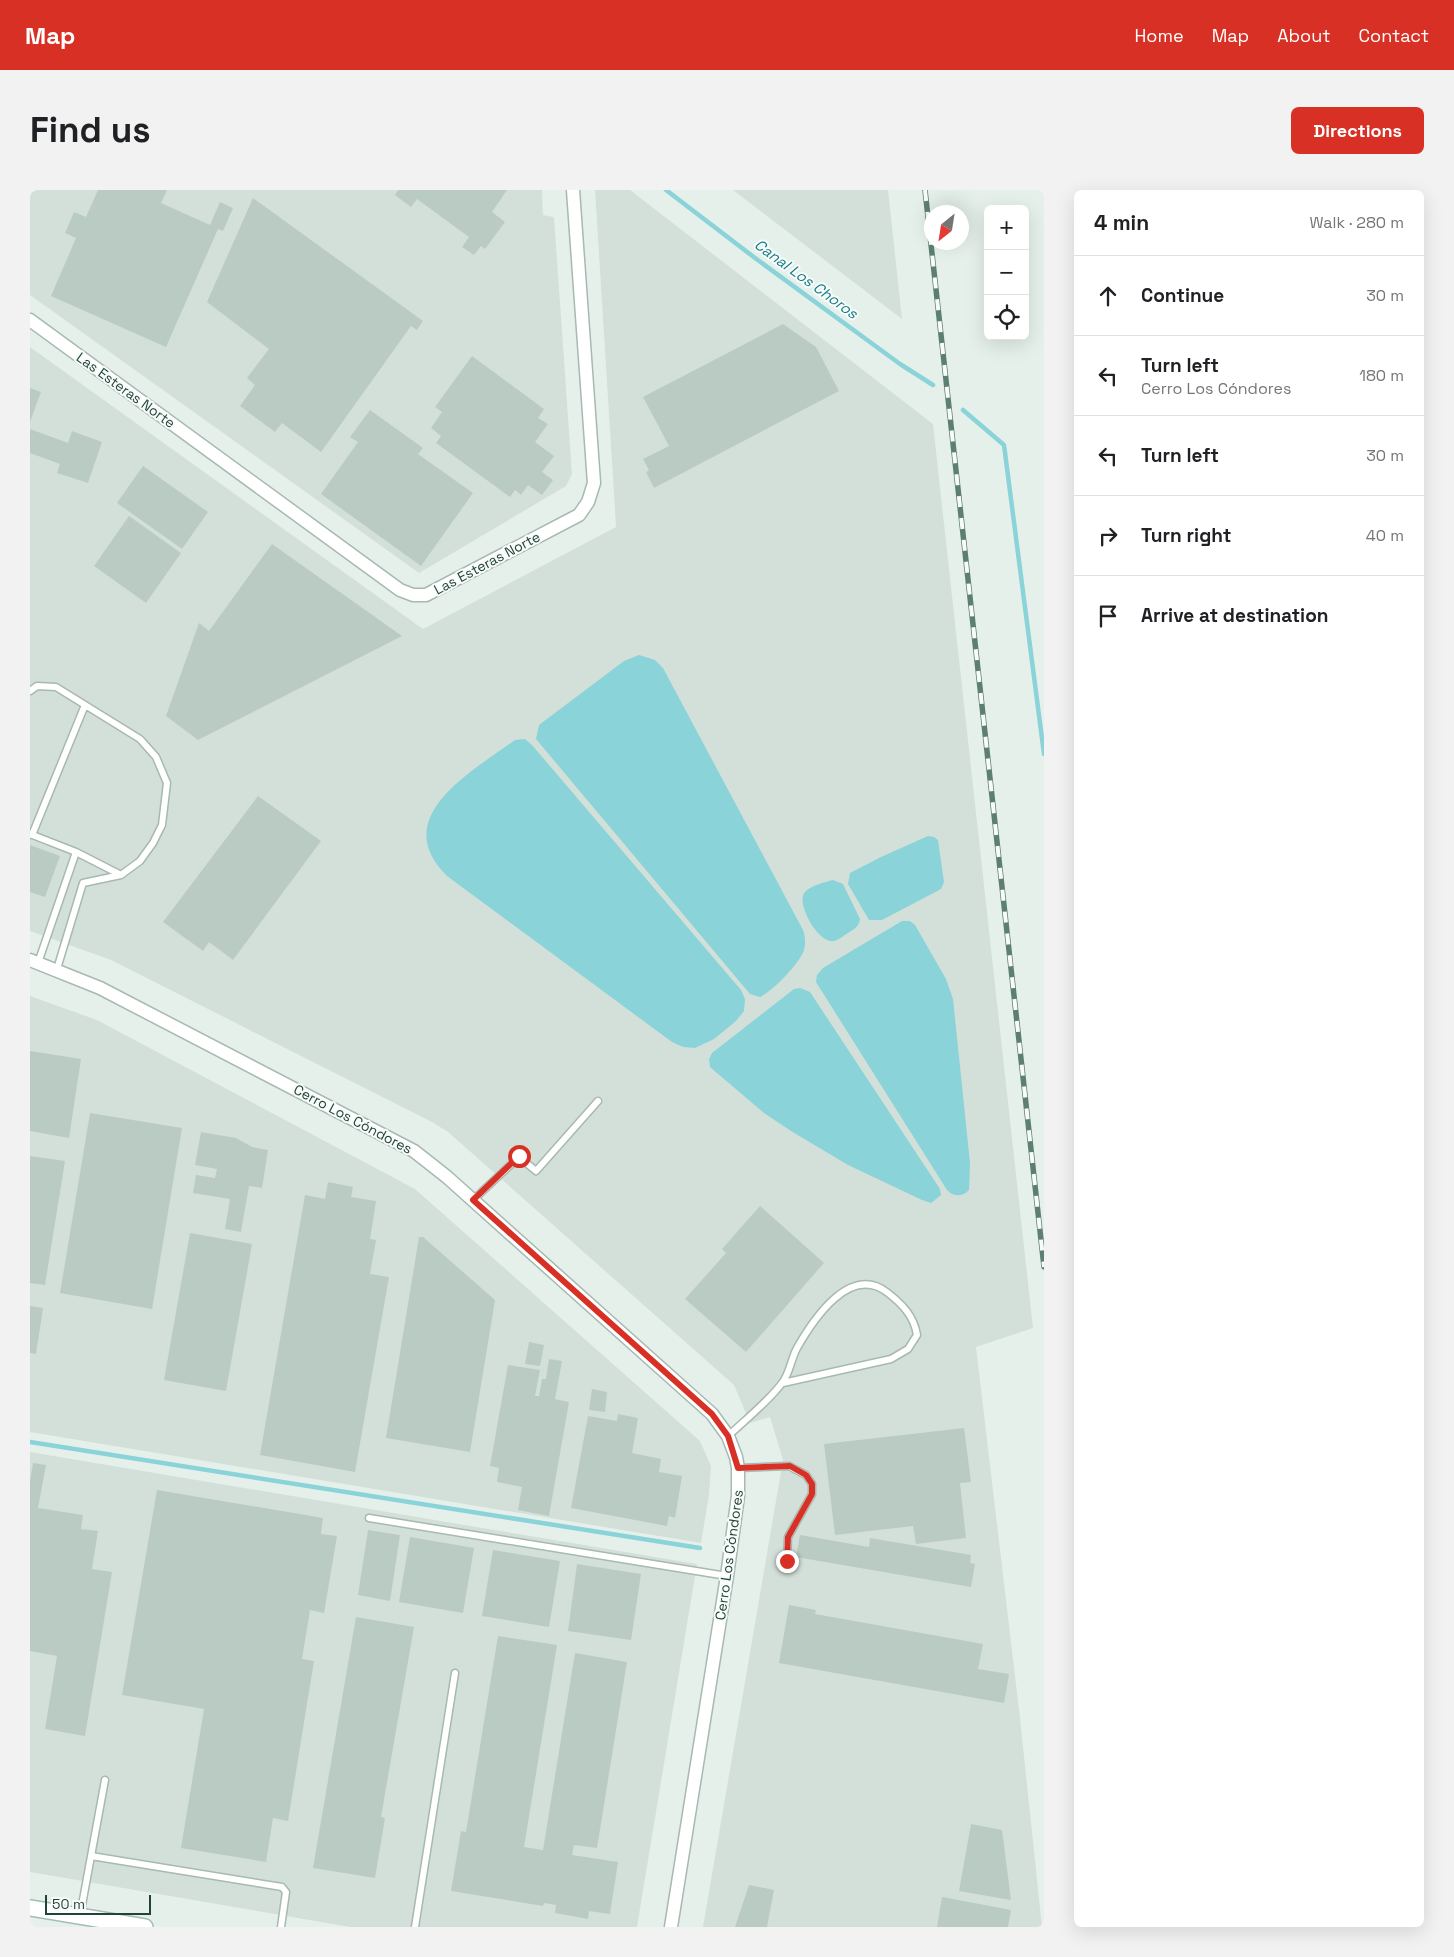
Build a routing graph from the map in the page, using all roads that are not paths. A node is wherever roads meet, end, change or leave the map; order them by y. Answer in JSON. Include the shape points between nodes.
{"nodes":[{"id":1,"x":573,"y":190,"type":"edge"},
{"id":2,"x":30,"y":320,"type":"edge"},
{"id":3,"x":30,"y":691,"type":"edge"},
{"id":4,"x":85,"y":705,"type":"junction"},
{"id":5,"x":31,"y":834,"type":"edge"},
{"id":6,"x":76,"y":852,"type":"junction"},
{"id":7,"x":121,"y":875,"type":"junction"},
{"id":8,"x":34,"y":961,"type":"edge"},
{"id":9,"x":57,"y":969,"type":"junction"},
{"id":10,"x":598,"y":1101,"type":"dead end"},
{"id":11,"x":473,"y":1200,"type":"junction"},
{"id":12,"x":783,"y":1383,"type":"junction"},
{"id":13,"x":728,"y":1436,"type":"junction"},
{"id":14,"x":738,"y":1468,"type":"junction"},
{"id":15,"x":369,"y":1518,"type":"dead end"},
{"id":16,"x":787,"y":1561,"type":"dead end"},
{"id":17,"x":727,"y":1576,"type":"junction"},
{"id":18,"x":454,"y":1673,"type":"dead end"},
{"id":19,"x":105,"y":1780,"type":"dead end"},
{"id":20,"x":91,"y":1856,"type":"junction"},
{"id":21,"x":30,"y":1908,"type":"edge"},
{"id":22,"x":80,"y":1916,"type":"junction"},
{"id":23,"x":145,"y":1927,"type":"edge"},
{"id":24,"x":281,"y":1927,"type":"edge"},
{"id":25,"x":415,"y":1927,"type":"edge"},
{"id":26,"x":671,"y":1927,"type":"edge"}],
"edges":[{"from":1,"to":2,"type":"street","name":"Las Esteras Norte","via":[[594,484],[588,502],[579,515],[426,595],[400,590]]},
{"from":3,"to":4,"type":"lane","via":[[38,686],[56,687]]},
{"from":4,"to":5,"type":"lane"},
{"from":4,"to":7,"type":"lane","via":[[140,739],[156,756],[167,783],[162,825],[154,843],[140,861]]},
{"from":5,"to":6,"type":"lane"},
{"from":6,"to":7,"type":"lane"},
{"from":6,"to":8,"type":"lane"},
{"from":7,"to":9,"type":"lane","via":[[83,883]]},
{"from":8,"to":9,"type":"street","name":"Cerro Los Cóndores"},
{"from":9,"to":11,"type":"street","name":"Cerro Los Cóndores","via":[[400,1142],[427,1160]]},
{"from":10,"to":11,"type":"lane","via":[[536,1171],[519,1156]]},
{"from":11,"to":13,"type":"street","name":"Cerro Los Cóndores","via":[[712,1414]]},
{"from":12,"to":12,"type":"lane","via":[[901,1355],[918,1335],[915,1324],[905,1308],[886,1291],[858,1285],[838,1294],[819,1314],[796,1349]]},
{"from":12,"to":13,"type":"lane"},
{"from":13,"to":14,"type":"street","name":"Cerro Los Cóndores"},
{"from":14,"to":16,"type":"lane","via":[[790,1466],[806,1475],[812,1484],[812,1494],[788,1537]]},
{"from":14,"to":17,"type":"street","name":"Cerro Los Cóndores","via":[[738,1496]]},
{"from":15,"to":17,"type":"lane"},
{"from":17,"to":26,"type":"street","name":"Cerro Los Cóndores"},
{"from":18,"to":25,"type":"lane"},
{"from":19,"to":20,"type":"lane"},
{"from":20,"to":22,"type":"lane"},
{"from":20,"to":24,"type":"lane","via":[[282,1887],[286,1892]]},
{"from":21,"to":22,"type":"main road"},
{"from":22,"to":23,"type":"main road"}]}
